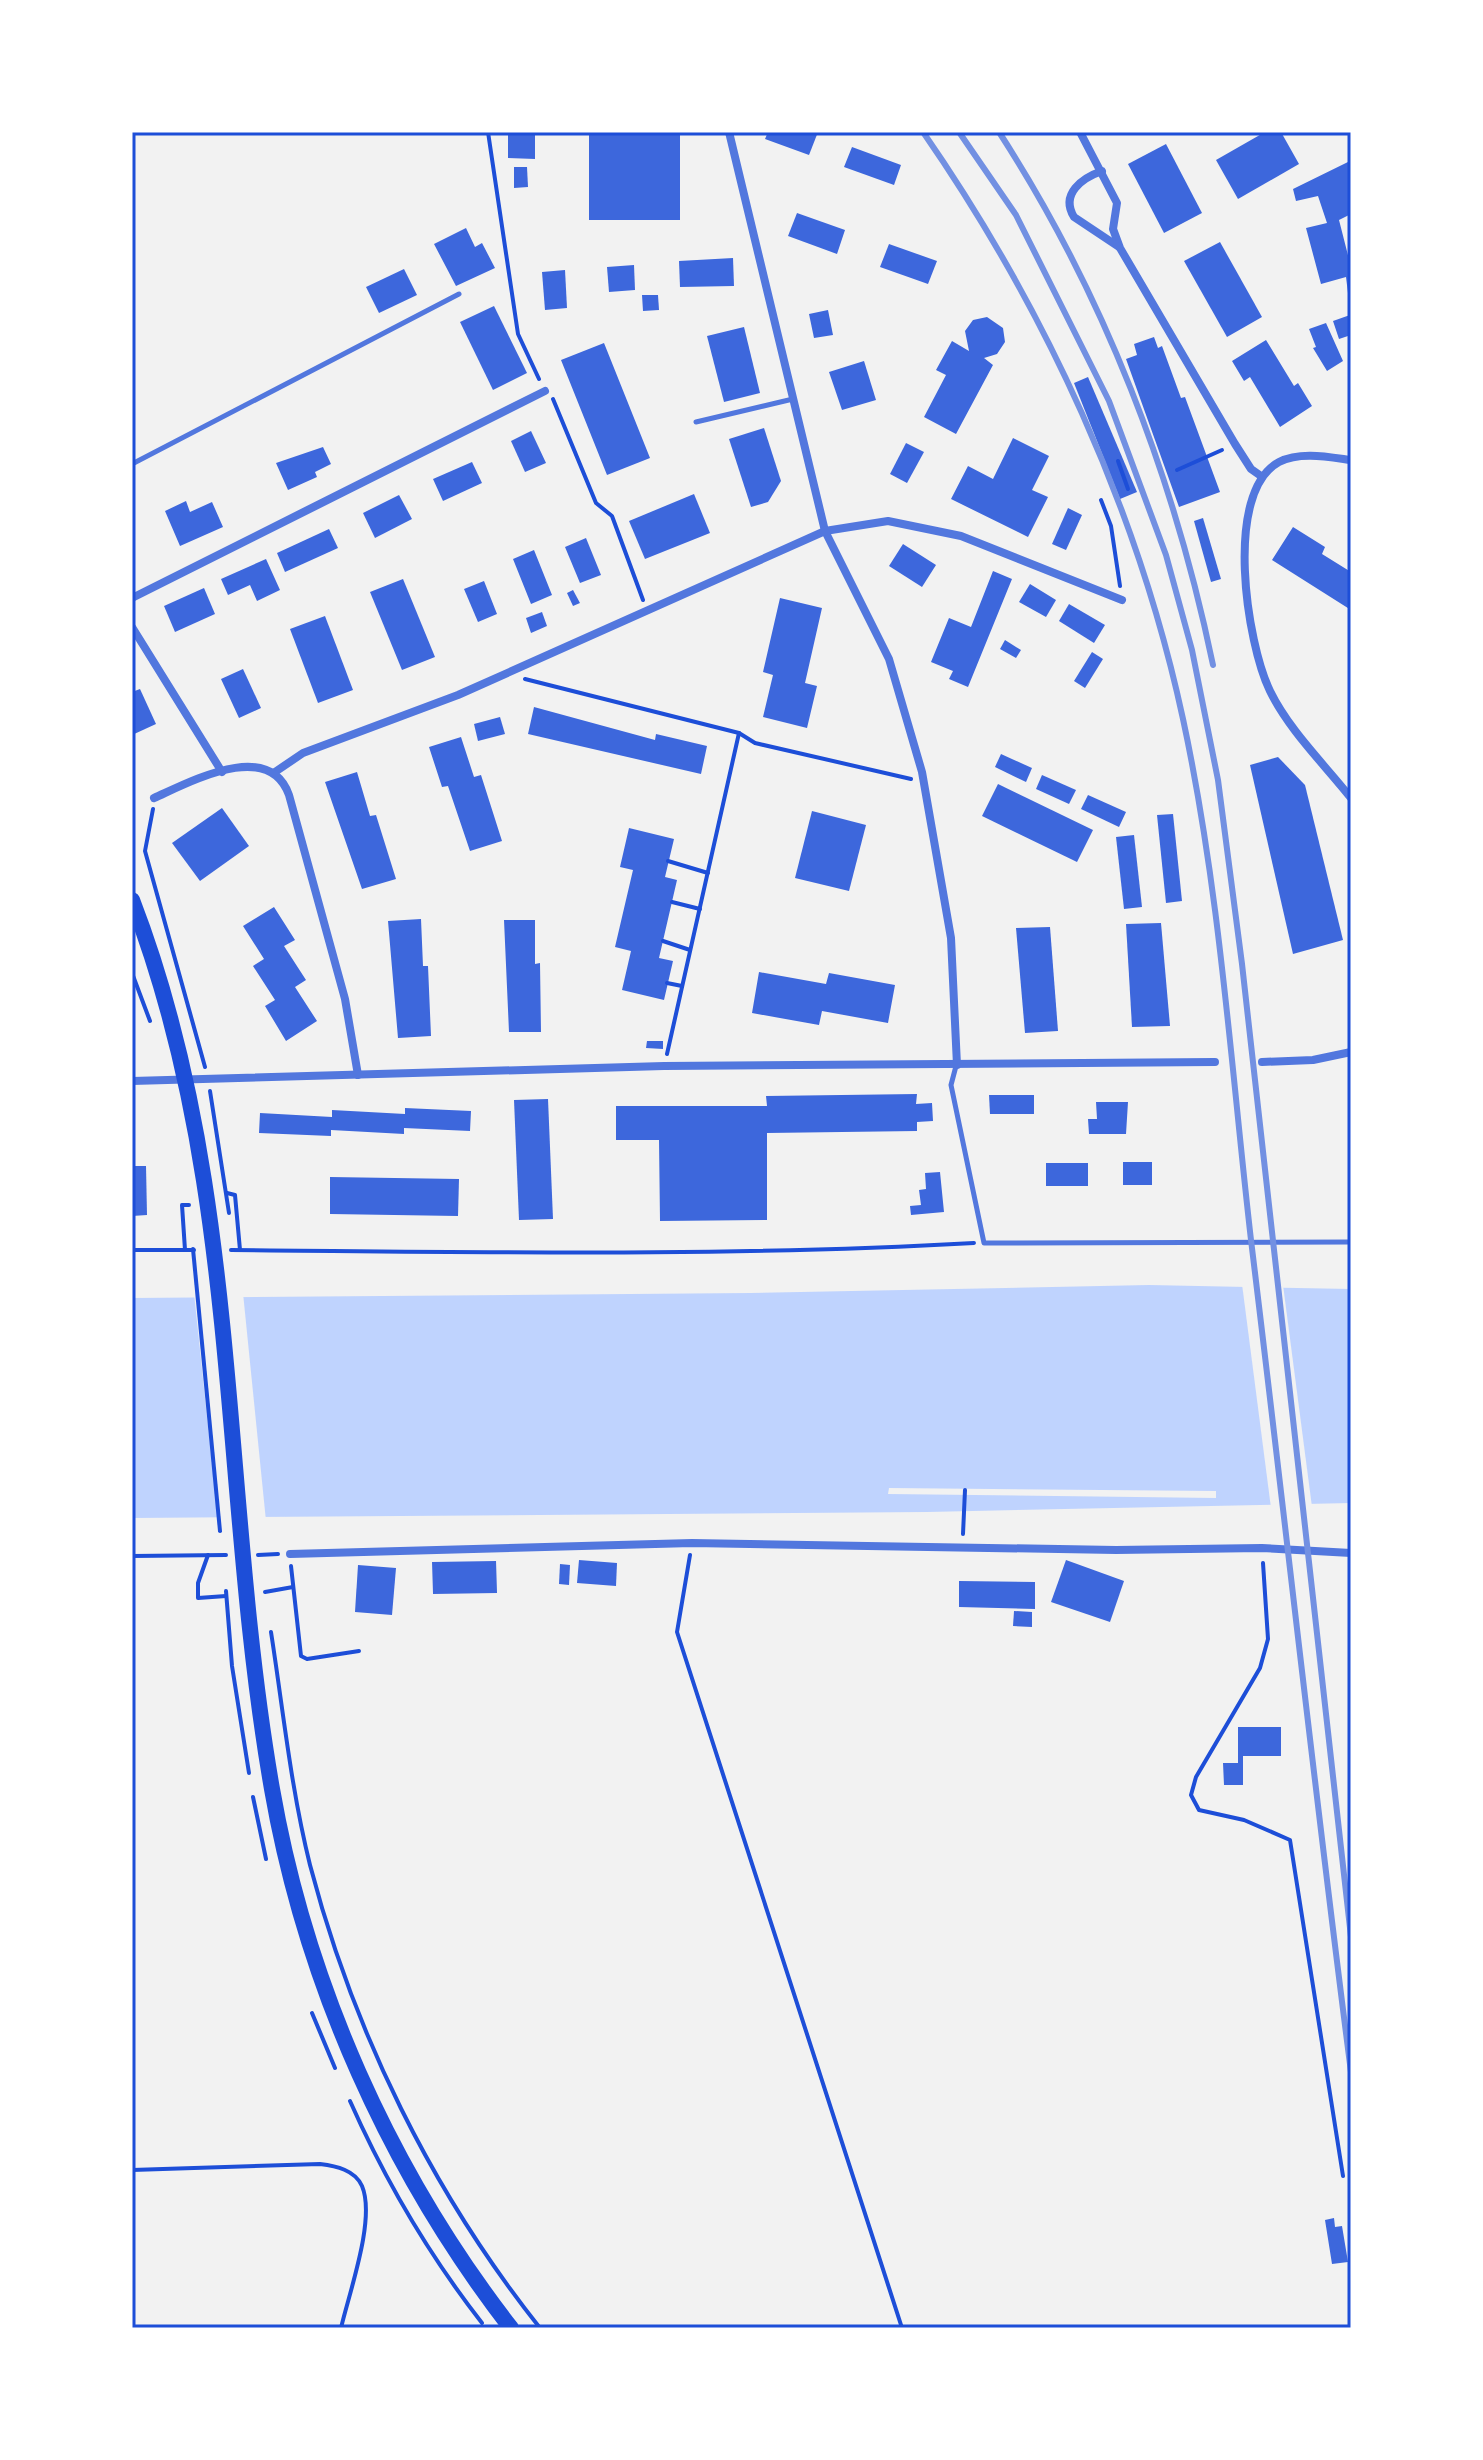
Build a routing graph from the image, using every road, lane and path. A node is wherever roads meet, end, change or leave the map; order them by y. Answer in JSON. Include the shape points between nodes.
{"nodes":[{"id":1,"x":488,"y":132,"type":"edge"},
{"id":2,"x":729,"y":132,"type":"edge"},
{"id":3,"x":1080,"y":132,"type":"edge"},
{"id":4,"x":1102,"y":171,"type":"junction"},
{"id":5,"x":1120,"y":248,"type":"junction"},
{"id":6,"x":459,"y":294,"type":"dead end"},
{"id":7,"x":545,"y":391,"type":"junction"},
{"id":8,"x":793,"y":399,"type":"junction"},
{"id":9,"x":696,"y":422,"type":"dead end"},
{"id":10,"x":1226,"y":449,"type":"dead end"},
{"id":11,"x":1351,"y":460,"type":"edge"},
{"id":12,"x":1118,"y":461,"type":"dead end"},
{"id":13,"x":132,"y":464,"type":"edge"},
{"id":14,"x":1177,"y":470,"type":"dead end"},
{"id":15,"x":1261,"y":476,"type":"junction"},
{"id":16,"x":1128,"y":489,"type":"dead end"},
{"id":17,"x":1101,"y":500,"type":"dead end"},
{"id":18,"x":825,"y":531,"type":"junction"},
{"id":19,"x":132,"y":598,"type":"edge"},
{"id":20,"x":1122,"y":600,"type":"joint"},
{"id":21,"x":644,"y":601,"type":"dead end"},
{"id":22,"x":132,"y":627,"type":"edge"},
{"id":23,"x":504,"y":674,"type":"junction"},
{"id":24,"x":739,"y":733,"type":"junction"},
{"id":25,"x":222,"y":772,"type":"junction"},
{"id":26,"x":275,"y":772,"type":"junction"},
{"id":27,"x":924,"y":782,"type":"junction"},
{"id":28,"x":154,"y":798,"type":"joint"},
{"id":29,"x":1351,"y":798,"type":"edge"},
{"id":30,"x":668,"y":861,"type":"dead end"},
{"id":31,"x":708,"y":873,"type":"junction"},
{"id":32,"x":132,"y":900,"type":"edge"},
{"id":33,"x":672,"y":902,"type":"dead end"},
{"id":34,"x":700,"y":909,"type":"junction"},
{"id":35,"x":663,"y":941,"type":"dead end"},
{"id":36,"x":690,"y":950,"type":"junction"},
{"id":37,"x":132,"y":973,"type":"edge"},
{"id":38,"x":667,"y":983,"type":"dead end"},
{"id":39,"x":682,"y":986,"type":"junction"},
{"id":40,"x":153,"y":1031,"type":"dead end"},
{"id":41,"x":200,"y":1044,"type":"dead end"},
{"id":42,"x":1351,"y":1052,"type":"edge"},
{"id":43,"x":1215,"y":1062,"type":"dead end"},
{"id":44,"x":1262,"y":1062,"type":"dead end"},
{"id":45,"x":957,"y":1065,"type":"junction"},
{"id":46,"x":664,"y":1066,"type":"junction"},
{"id":47,"x":358,"y":1075,"type":"junction"},
{"id":48,"x":132,"y":1081,"type":"edge"},
{"id":49,"x":215,"y":1113,"type":"dead end"},
{"id":50,"x":227,"y":1193,"type":"junction"},
{"id":51,"x":189,"y":1205,"type":"dead end"},
{"id":52,"x":229,"y":1212,"type":"dead end"},
{"id":53,"x":189,"y":1214,"type":"dead end"},
{"id":54,"x":1351,"y":1242,"type":"edge"},
{"id":55,"x":984,"y":1243,"type":"junction"},
{"id":56,"x":132,"y":1250,"type":"edge"},
{"id":57,"x":185,"y":1250,"type":"junction"},
{"id":58,"x":199,"y":1250,"type":"dead end"},
{"id":59,"x":227,"y":1250,"type":"dead end"},
{"id":60,"x":240,"y":1250,"type":"junction"},
{"id":61,"x":965,"y":1490,"type":"dead end"},
{"id":62,"x":963,"y":1524,"type":"dead end"},
{"id":63,"x":692,"y":1543,"type":"junction"},
{"id":64,"x":1262,"y":1548,"type":"junction"},
{"id":65,"x":1351,"y":1553,"type":"edge"},
{"id":66,"x":290,"y":1554,"type":"joint"},
{"id":67,"x":132,"y":1556,"type":"edge"},
{"id":68,"x":223,"y":1560,"type":"dead end"},
{"id":69,"x":225,"y":1576,"type":"dead end"},
{"id":70,"x":293,"y":1587,"type":"junction"},
{"id":71,"x":268,"y":1607,"type":"dead end"},
{"id":72,"x":270,"y":1623,"type":"dead end"},
{"id":73,"x":359,"y":1651,"type":"dead end"},
{"id":74,"x":132,"y":2170,"type":"edge"},
{"id":75,"x":1343,"y":2176,"type":"dead end"},
{"id":76,"x":341,"y":2328,"type":"edge"},
{"id":77,"x":511,"y":2328,"type":"edge"},
{"id":78,"x":540,"y":2328,"type":"edge"},
{"id":79,"x":902,"y":2328,"type":"edge"}],
"edges":[{"from":1,"to":7,"type":"path","via":[[518,334]]},
{"from":2,"to":8,"type":"street"},
{"from":3,"to":4,"type":"street"},
{"from":4,"to":5,"type":"street","via":[[1117,203],[1113,229]]},
{"from":4,"to":5,"type":"street","via":[[1075,188],[1069,209]]},
{"from":5,"to":15,"type":"street","via":[[1235,444]]},
{"from":6,"to":13,"type":"lane"},
{"from":7,"to":19,"type":"street"},
{"from":7,"to":21,"type":"path","via":[[555,402],[596,503],[612,516]]},
{"from":8,"to":9,"type":"lane"},
{"from":8,"to":18,"type":"street"},
{"from":10,"to":14,"type":"path"},
{"from":11,"to":15,"type":"street","via":[[1292,458]]},
{"from":12,"to":16,"type":"path"},
{"from":15,"to":29,"type":"street","via":[[1251,500],[1247,540],[1252,643],[1272,694]]},
{"from":17,"to":20,"type":"path","via":[[1111,526]]},
{"from":18,"to":20,"type":"street","via":[[888,521],[961,536]]},
{"from":18,"to":23,"type":"street"},
{"from":18,"to":27,"type":"street","via":[[889,659]]},
{"from":22,"to":25,"type":"street"},
{"from":23,"to":24,"type":"path"},
{"from":23,"to":26,"type":"street","via":[[303,753]]},
{"from":24,"to":27,"type":"path","via":[[755,743]]},
{"from":24,"to":31,"type":"path"},
{"from":25,"to":26,"type":"street","via":[[253,766]]},
{"from":25,"to":28,"type":"street"},
{"from":26,"to":47,"type":"street","via":[[289,795]]},
{"from":27,"to":45,"type":"street","via":[[951,938]]},
{"from":28,"to":41,"type":"path","via":[[145,851]]},
{"from":30,"to":31,"type":"path"},
{"from":31,"to":34,"type":"path"},
{"from":32,"to":77,"type":"highway","via":[[180,1044],[195,1114],[210,1213],[257,1689],[293,1883],[324,1985],[357,2068],[417,2188]]},
{"from":33,"to":34,"type":"path"},
{"from":34,"to":36,"type":"path"},
{"from":35,"to":36,"type":"path"},
{"from":36,"to":39,"type":"path"},
{"from":37,"to":40,"type":"path"},
{"from":38,"to":39,"type":"path"},
{"from":39,"to":46,"type":"path"},
{"from":42,"to":44,"type":"street"},
{"from":43,"to":45,"type":"street"},
{"from":45,"to":46,"type":"street"},
{"from":45,"to":55,"type":"lane","via":[[951,1085]]},
{"from":46,"to":47,"type":"street"},
{"from":47,"to":48,"type":"street"},
{"from":49,"to":50,"type":"path"},
{"from":50,"to":52,"type":"path"},
{"from":50,"to":60,"type":"path","via":[[235,1195]]},
{"from":51,"to":57,"type":"path","via":[[182,1205]]},
{"from":53,"to":68,"type":"path"},
{"from":54,"to":55,"type":"lane"},
{"from":55,"to":60,"type":"path","via":[[600,1254]]},
{"from":56,"to":57,"type":"path"},
{"from":57,"to":58,"type":"path"},
{"from":59,"to":60,"type":"path"},
{"from":61,"to":62,"type":"path"},
{"from":63,"to":64,"type":"street"},
{"from":63,"to":66,"type":"street"},
{"from":63,"to":79,"type":"path","via":[[677,1632]]},
{"from":64,"to":65,"type":"street"},
{"from":64,"to":75,"type":"path","via":[[1268,1639],[1260,1668],[1196,1777],[1191,1795],[1199,1810],[1244,1820],[1290,1840]]},
{"from":66,"to":70,"type":"path"},
{"from":67,"to":69,"type":"path","via":[[208,1555],[198,1598],[226,1594]]},
{"from":70,"to":71,"type":"path","via":[[265,1590]]},
{"from":70,"to":73,"type":"path","via":[[301,1656]]},
{"from":72,"to":78,"type":"path","via":[[310,1864],[357,2011],[405,2119],[450,2200]]},
{"from":74,"to":76,"type":"path","via":[[320,2164],[339,2167],[362,2184],[367,2215]]}]}
